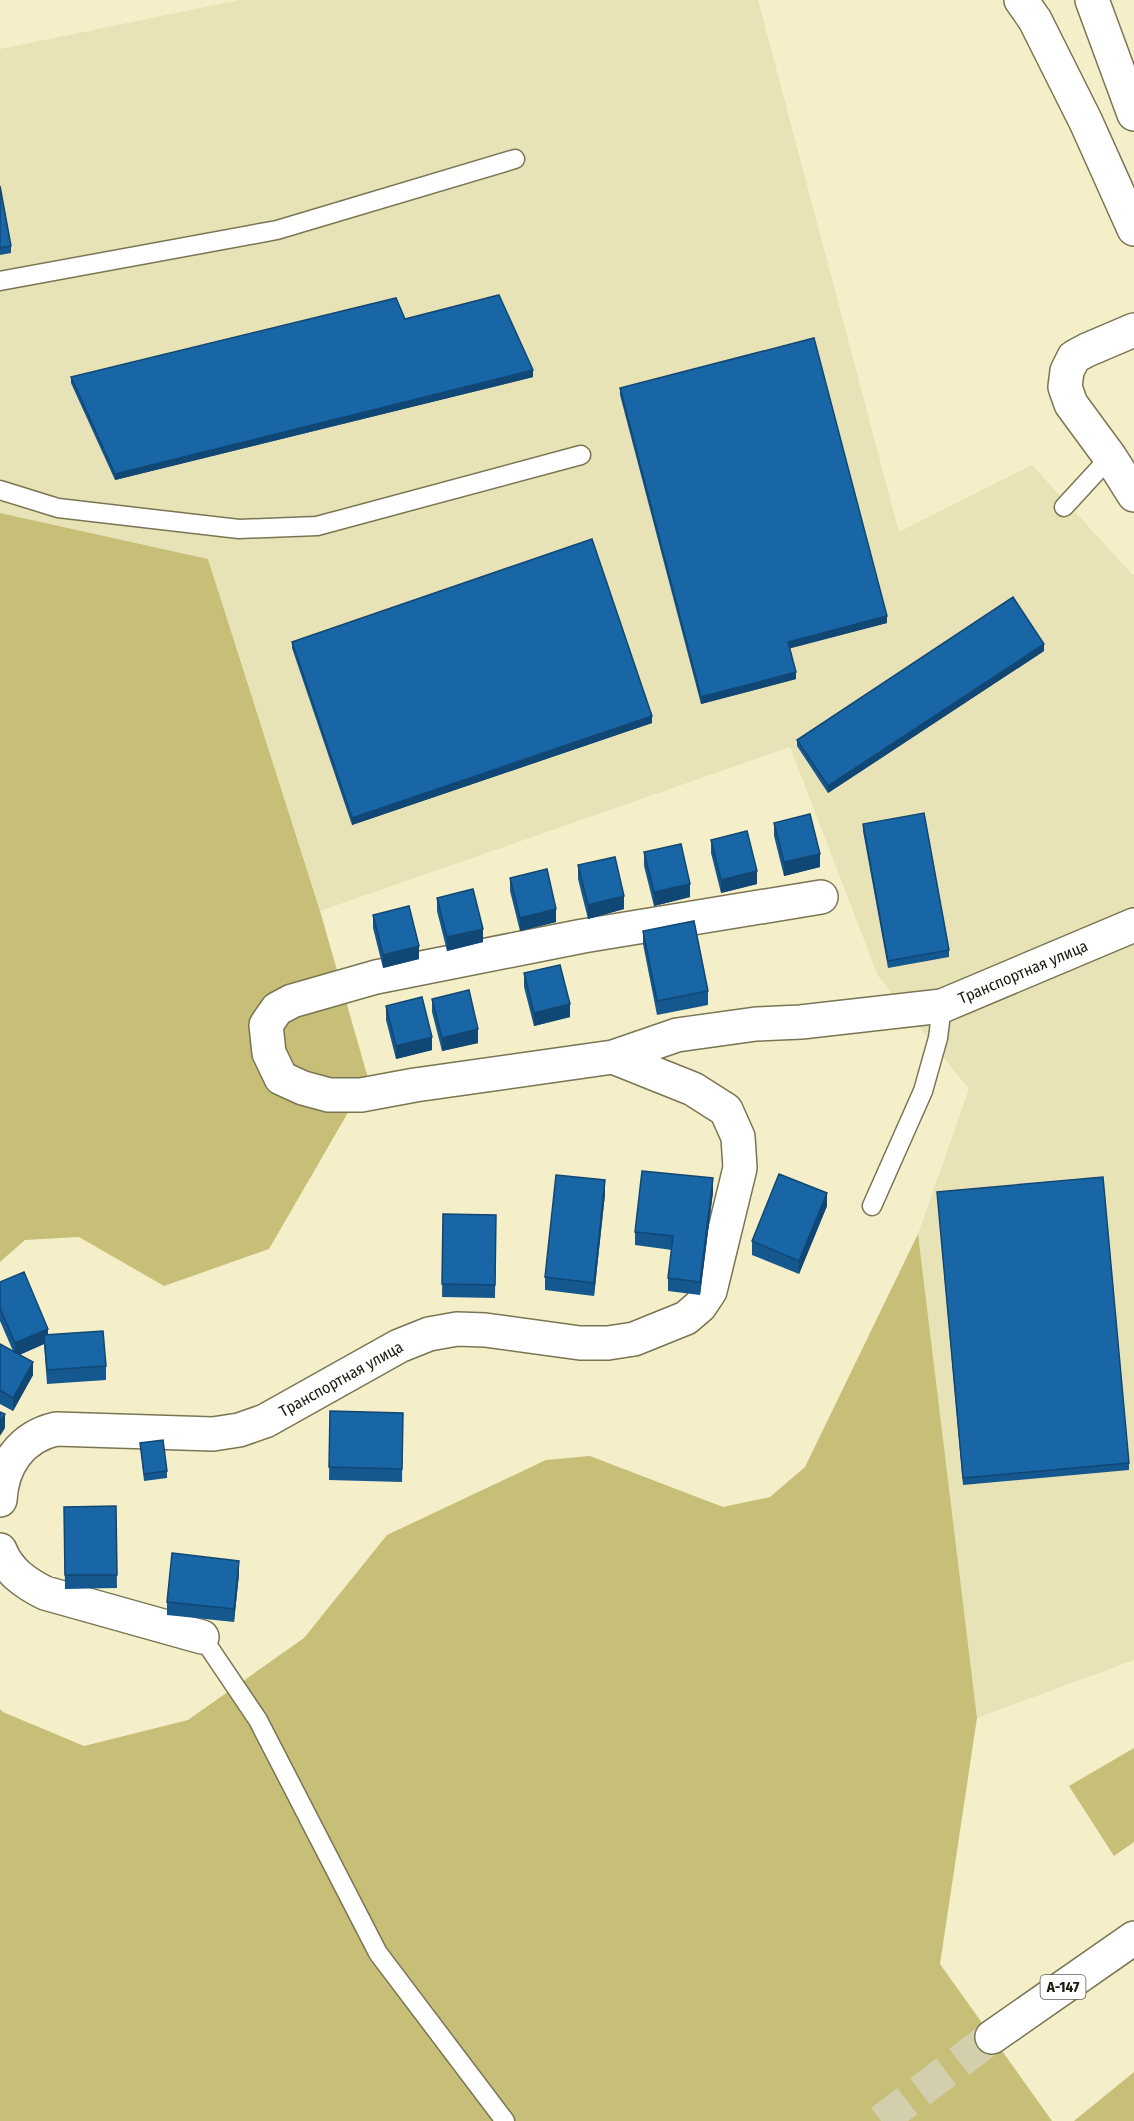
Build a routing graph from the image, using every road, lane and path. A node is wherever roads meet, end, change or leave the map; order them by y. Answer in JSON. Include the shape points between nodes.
{"nodes":[{"id":1,"x":1021,"y":0,"type":"edge"},
{"id":2,"x":1092,"y":0,"type":"edge"},
{"id":3,"x":1134,"y":114,"type":"edge"},
{"id":4,"x":514,"y":159,"type":"dead end"},
{"id":5,"x":1134,"y":229,"type":"edge"},
{"id":6,"x":0,"y":281,"type":"edge"},
{"id":7,"x":1134,"y":330,"type":"edge"},
{"id":8,"x":581,"y":455,"type":"dead end"},
{"id":9,"x":1110,"y":457,"type":"junction"},
{"id":10,"x":0,"y":490,"type":"edge"},
{"id":11,"x":1134,"y":495,"type":"edge"},
{"id":12,"x":1064,"y":507,"type":"dead end"},
{"id":13,"x":821,"y":897,"type":"dead end"},
{"id":14,"x":1134,"y":925,"type":"edge"},
{"id":15,"x":942,"y":1006,"type":"junction"},
{"id":16,"x":613,"y":1057,"type":"junction"},
{"id":17,"x":872,"y":1206,"type":"dead end"},
{"id":18,"x":0,"y":1500,"type":"edge"},
{"id":19,"x":0,"y":1550,"type":"edge"},
{"id":20,"x":202,"y":1637,"type":"joint"},
{"id":21,"x":1134,"y":1938,"type":"edge"},
{"id":22,"x":992,"y":2037,"type":"tunnel mouth"},
{"id":23,"x":505,"y":2121,"type":"edge"}],
"edges":[{"from":1,"to":5,"type":"main road","via":[[1086,122]]},
{"from":2,"to":3,"type":"main road"},
{"from":4,"to":6,"type":"lane","via":[[277,230]]},
{"from":7,"to":9,"type":"main road","via":[[1074,357],[1067,371],[1065,387],[1071,404]]},
{"from":8,"to":10,"type":"lane","via":[[317,526],[239,529],[58,508]]},
{"from":9,"to":11,"type":"main road"},
{"from":9,"to":12,"type":"lane"},
{"from":13,"to":16,"type":"main road","via":[[583,936],[376,977],[292,1001],[276,1010],[266,1025],[269,1053],[281,1077],[303,1089],[329,1095],[361,1095]]},
{"from":14,"to":15,"type":"main road","name":"Транспортная улица"},
{"from":15,"to":16,"type":"main road","via":[[677,1035]]},
{"from":15,"to":17,"type":"lane","name":"Транспортная улица","via":[[938,1038],[923,1091]]},
{"from":16,"to":18,"type":"main road","name":"Транспортная улица","via":[[693,1089],[726,1110],[738,1137],[740,1168],[710,1291],[686,1317],[634,1339],[608,1343],[484,1330],[429,1334],[399,1346],[265,1421],[239,1430],[213,1434],[56,1429],[42,1432],[25,1442],[10,1461]]},
{"from":19,"to":20,"type":"main road","via":[[16,1574],[45,1593]]},
{"from":20,"to":23,"type":"lane","via":[[258,1720],[378,1953]]},
{"from":21,"to":22,"type":"main road","number":"А-147"}]}
